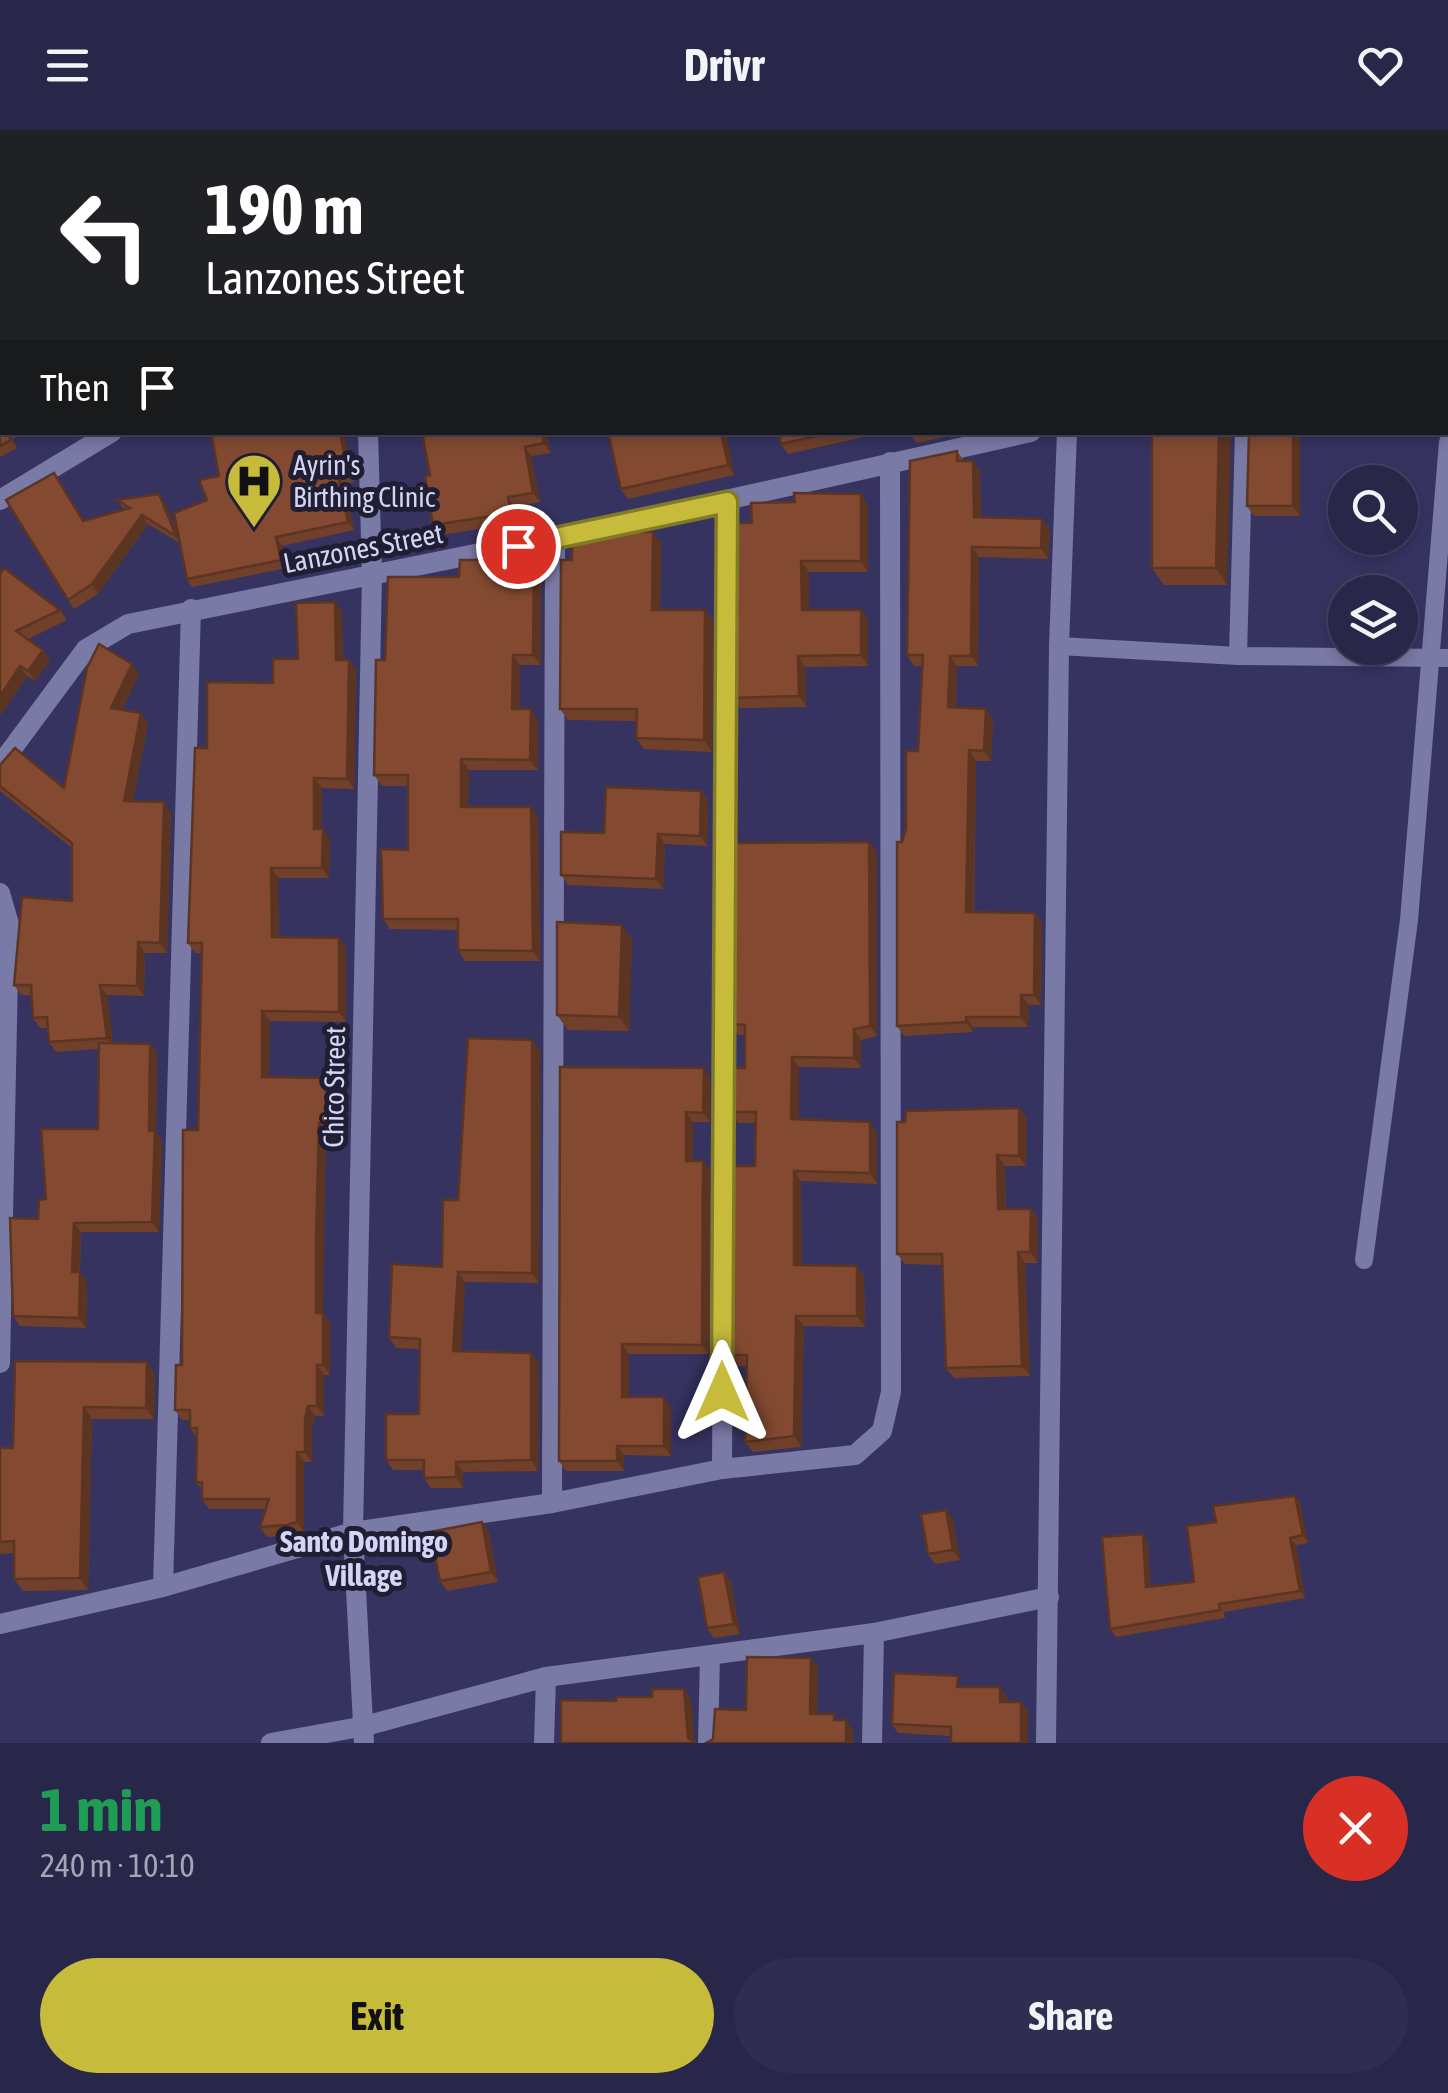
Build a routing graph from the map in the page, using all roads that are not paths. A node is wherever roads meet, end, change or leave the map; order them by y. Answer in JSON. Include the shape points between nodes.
{"nodes":[{"id":1,"x":107,"y":435,"type":"edge"},
{"id":2,"x":368,"y":435,"type":"edge"},
{"id":3,"x":1018,"y":435,"type":"edge"},
{"id":4,"x":1067,"y":435,"type":"edge"},
{"id":5,"x":1244,"y":435,"type":"edge"},
{"id":6,"x":1448,"y":442,"type":"edge"},
{"id":7,"x":890,"y":462,"type":"junction"},
{"id":8,"x":0,"y":500,"type":"edge"},
{"id":9,"x":727,"y":502,"type":"junction"},
{"id":10,"x":555,"y":538,"type":"junction"},
{"id":11,"x":372,"y":575,"type":"junction"},
{"id":12,"x":191,"y":609,"type":"junction"},
{"id":13,"x":1059,"y":646,"type":"junction"},
{"id":14,"x":1238,"y":656,"type":"junction"},
{"id":15,"x":1439,"y":658,"type":"edge"},
{"id":16,"x":0,"y":765,"type":"edge"},
{"id":17,"x":0,"y":894,"type":"edge"},
{"id":18,"x":1364,"y":1260,"type":"dead end"},
{"id":19,"x":0,"y":1363,"type":"edge"},
{"id":20,"x":722,"y":1469,"type":"junction"},
{"id":21,"x":552,"y":1502,"type":"junction"},
{"id":22,"x":352,"y":1532,"type":"junction"},
{"id":23,"x":163,"y":1587,"type":"junction"},
{"id":24,"x":1048,"y":1597,"type":"junction"},
{"id":25,"x":0,"y":1624,"type":"edge"},
{"id":26,"x":874,"y":1633,"type":"junction"},
{"id":27,"x":710,"y":1656,"type":"junction"},
{"id":28,"x":546,"y":1677,"type":"junction"},
{"id":29,"x":364,"y":1734,"type":"edge"},
{"id":30,"x":271,"y":1743,"type":"edge"},
{"id":31,"x":544,"y":1743,"type":"edge"},
{"id":32,"x":708,"y":1743,"type":"edge"},
{"id":33,"x":872,"y":1743,"type":"edge"},
{"id":34,"x":1046,"y":1743,"type":"edge"}],
"edges":[{"from":1,"to":8,"type":"street"},
{"from":2,"to":11,"type":"street","name":"Chico Street"},
{"from":3,"to":7,"type":"street","name":"Lanzones Street"},
{"from":4,"to":13,"type":"street"},
{"from":5,"to":14,"type":"lane"},
{"from":6,"to":15,"type":"lane"},
{"from":7,"to":9,"type":"street","name":"Lanzones Street"},
{"from":7,"to":20,"type":"street","via":[[891,1392],[882,1431],[855,1455]]},
{"from":9,"to":10,"type":"street","name":"Lanzones Street"},
{"from":9,"to":20,"type":"street"},
{"from":10,"to":11,"type":"street","name":"Lanzones Street"},
{"from":10,"to":21,"type":"street"},
{"from":11,"to":12,"type":"street","name":"Lanzones Street"},
{"from":11,"to":22,"type":"street","name":"Chico Street"},
{"from":12,"to":16,"type":"street","name":"Lanzones Street","via":[[128,624],[86,649]]},
{"from":12,"to":23,"type":"street"},
{"from":13,"to":14,"type":"lane"},
{"from":13,"to":24,"type":"street"},
{"from":14,"to":15,"type":"lane"},
{"from":15,"to":18,"type":"lane"},
{"from":17,"to":19,"type":"street","via":[[9,924]]},
{"from":20,"to":21,"type":"street"},
{"from":21,"to":22,"type":"street"},
{"from":22,"to":23,"type":"street"},
{"from":22,"to":29,"type":"street","name":"Chico Street"},
{"from":23,"to":25,"type":"street"},
{"from":24,"to":26,"type":"street"},
{"from":24,"to":34,"type":"street"},
{"from":26,"to":27,"type":"street"},
{"from":26,"to":33,"type":"street"},
{"from":27,"to":28,"type":"street"},
{"from":27,"to":32,"type":"street"},
{"from":28,"to":29,"type":"street"},
{"from":28,"to":31,"type":"street"},
{"from":29,"to":30,"type":"street"}]}
